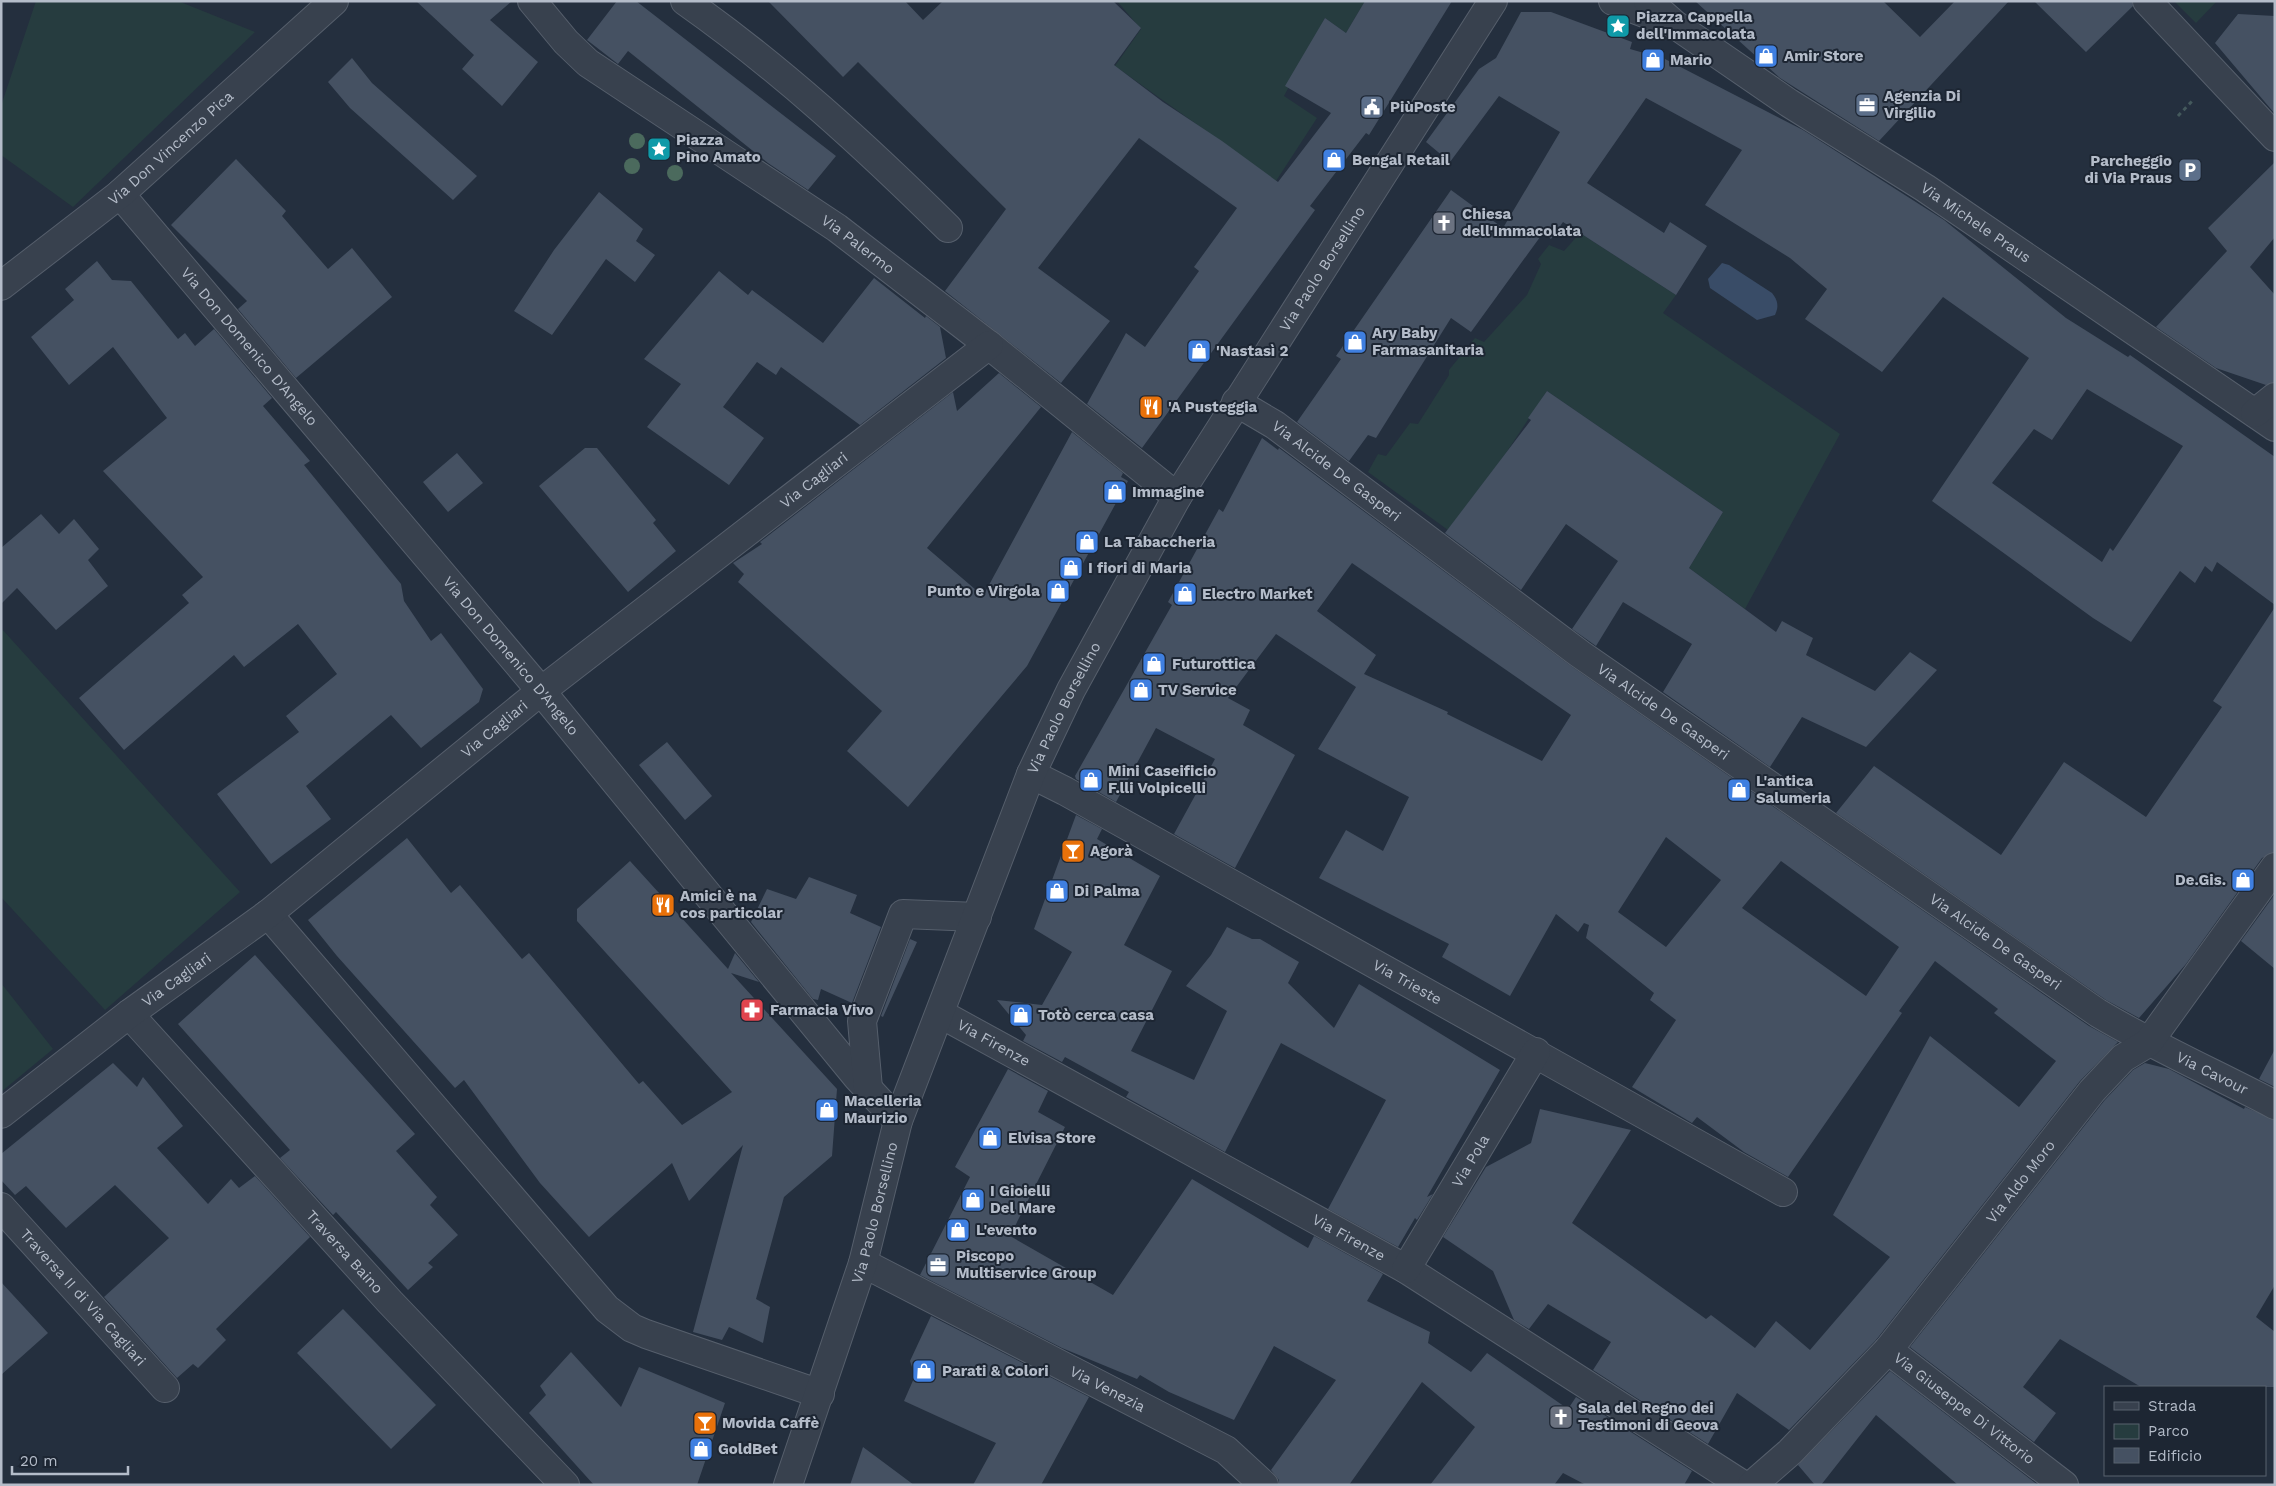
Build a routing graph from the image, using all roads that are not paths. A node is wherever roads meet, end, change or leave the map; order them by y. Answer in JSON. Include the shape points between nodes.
{"nodes":[{"id":1,"x":334,"y":1,"type":"edge"},
{"id":2,"x":532,"y":1,"type":"edge"},
{"id":3,"x":685,"y":1,"type":"edge"},
{"id":4,"x":1493,"y":1,"type":"edge"},
{"id":5,"x":1613,"y":1,"type":"edge"},
{"id":6,"x":1648,"y":1,"type":"edge"},
{"id":7,"x":2148,"y":1,"type":"edge"},
{"id":8,"x":1674,"y":24,"type":"junction"},
{"id":9,"x":2275,"y":137,"type":"edge"},
{"id":10,"x":120,"y":194,"type":"junction"},
{"id":11,"x":948,"y":228,"type":"dead end"},
{"id":12,"x":1,"y":286,"type":"edge"},
{"id":13,"x":989,"y":345,"type":"junction"},
{"id":14,"x":1236,"y":402,"type":"junction"},
{"id":15,"x":2268,"y":412,"type":"edge"},
{"id":16,"x":1177,"y":497,"type":"junction"},
{"id":17,"x":541,"y":691,"type":"junction"},
{"id":18,"x":1031,"y":774,"type":"junction"},
{"id":19,"x":2275,"y":867,"type":"edge"},
{"id":20,"x":268,"y":914,"type":"junction"},
{"id":21,"x":977,"y":917,"type":"junction"},
{"id":22,"x":129,"y":1014,"type":"junction"},
{"id":23,"x":941,"y":1014,"type":"junction"},
{"id":24,"x":2148,"y":1043,"type":"junction"},
{"id":25,"x":1536,"y":1052,"type":"junction"},
{"id":26,"x":868,"y":1088,"type":"junction"},
{"id":27,"x":2275,"y":1105,"type":"edge"},
{"id":28,"x":1,"y":1114,"type":"edge"},
{"id":29,"x":898,"y":1122,"type":"junction"},
{"id":30,"x":1783,"y":1192,"type":"dead end"},
{"id":31,"x":1,"y":1207,"type":"edge"},
{"id":32,"x":863,"y":1263,"type":"junction"},
{"id":33,"x":1406,"y":1269,"type":"junction"},
{"id":34,"x":1888,"y":1350,"type":"junction"},
{"id":35,"x":165,"y":1388,"type":"dead end"},
{"id":36,"x":820,"y":1394,"type":"junction"},
{"id":37,"x":565,"y":1485,"type":"edge"},
{"id":38,"x":788,"y":1485,"type":"edge"},
{"id":39,"x":1264,"y":1485,"type":"edge"},
{"id":40,"x":1743,"y":1485,"type":"edge"},
{"id":41,"x":1752,"y":1485,"type":"edge"},
{"id":42,"x":2064,"y":1485,"type":"edge"}],
"edges":[{"from":1,"to":10,"type":"street","name":"Via Don Vincenzo Pica"},
{"from":2,"to":13,"type":"street","name":"Via Palermo","via":[[588,63],[837,228]]},
{"from":3,"to":11,"type":"street","via":[[744,43],[855,137]]},
{"from":4,"to":14,"type":"street","name":"Via Paolo Borsellino"},
{"from":5,"to":8,"type":"street","name":"Via Michele Praus"},
{"from":6,"to":8,"type":"street","name":"Via Michele Praus"},
{"from":7,"to":9,"type":"street"},
{"from":8,"to":15,"type":"street","name":"Via Michele Praus","via":[[1789,103]]},
{"from":10,"to":12,"type":"street","name":"Via Don Vincenzo Pica"},
{"from":10,"to":17,"type":"street","name":"Via Don Domenico D'Angelo"},
{"from":13,"to":16,"type":"street","name":"Via Palermo"},
{"from":13,"to":17,"type":"street","name":"Via Cagliari"},
{"from":14,"to":16,"type":"street","name":"Via Paolo Borsellino"},
{"from":14,"to":24,"type":"street","name":"Via Alcide De Gasperi","via":[[1275,424],[1588,660],[1893,873],[2098,1013]]},
{"from":16,"to":18,"type":"street","name":"Via Paolo Borsellino","via":[[1071,690]]},
{"from":17,"to":20,"type":"street","name":"Via Cagliari"},
{"from":17,"to":26,"type":"street","name":"Via Don Domenico D'Angelo"},
{"from":18,"to":21,"type":"street","name":"Via Paolo Borsellino"},
{"from":18,"to":25,"type":"street","name":"Via Trieste"},
{"from":19,"to":24,"type":"street","name":"Via Aldo Moro"},
{"from":20,"to":22,"type":"street","name":"Via Cagliari"},
{"from":20,"to":36,"type":"street","via":[[607,1309],[632,1328],[646,1334]]},
{"from":21,"to":23,"type":"street","name":"Via Paolo Borsellino"},
{"from":21,"to":26,"type":"street","via":[[903,914],[862,1021]]},
{"from":22,"to":28,"type":"street","name":"Via Cagliari"},
{"from":22,"to":37,"type":"street","name":"Traversa Baino","via":[[390,1302]]},
{"from":23,"to":29,"type":"street","name":"Via Paolo Borsellino"},
{"from":23,"to":33,"type":"street","name":"Via Firenze"},
{"from":24,"to":27,"type":"street","name":"Via Cavour"},
{"from":24,"to":34,"type":"street","name":"Via Aldo Moro","via":[[2123,1058],[2092,1091]]},
{"from":25,"to":30,"type":"street","name":"Via Trieste"},
{"from":25,"to":33,"type":"street","name":"Via Pola"},
{"from":26,"to":29,"type":"street","name":"Via Don Domenico D'Angelo"},
{"from":29,"to":32,"type":"street","name":"Via Paolo Borsellino"},
{"from":31,"to":35,"type":"street","name":"Traversa II di Via Cagliari"},
{"from":32,"to":36,"type":"street","name":"Via Paolo Borsellino"},
{"from":32,"to":39,"type":"street","name":"Via Venezia","via":[[1226,1450]]},
{"from":33,"to":40,"type":"street","name":"Via Firenze"},
{"from":34,"to":41,"type":"street","name":"Via Aldo Moro","via":[[1790,1452]]},
{"from":34,"to":42,"type":"street","name":"Via Giuseppe Di Vittorio"},
{"from":36,"to":38,"type":"street","name":"Via Paolo Borsellino"}]}
